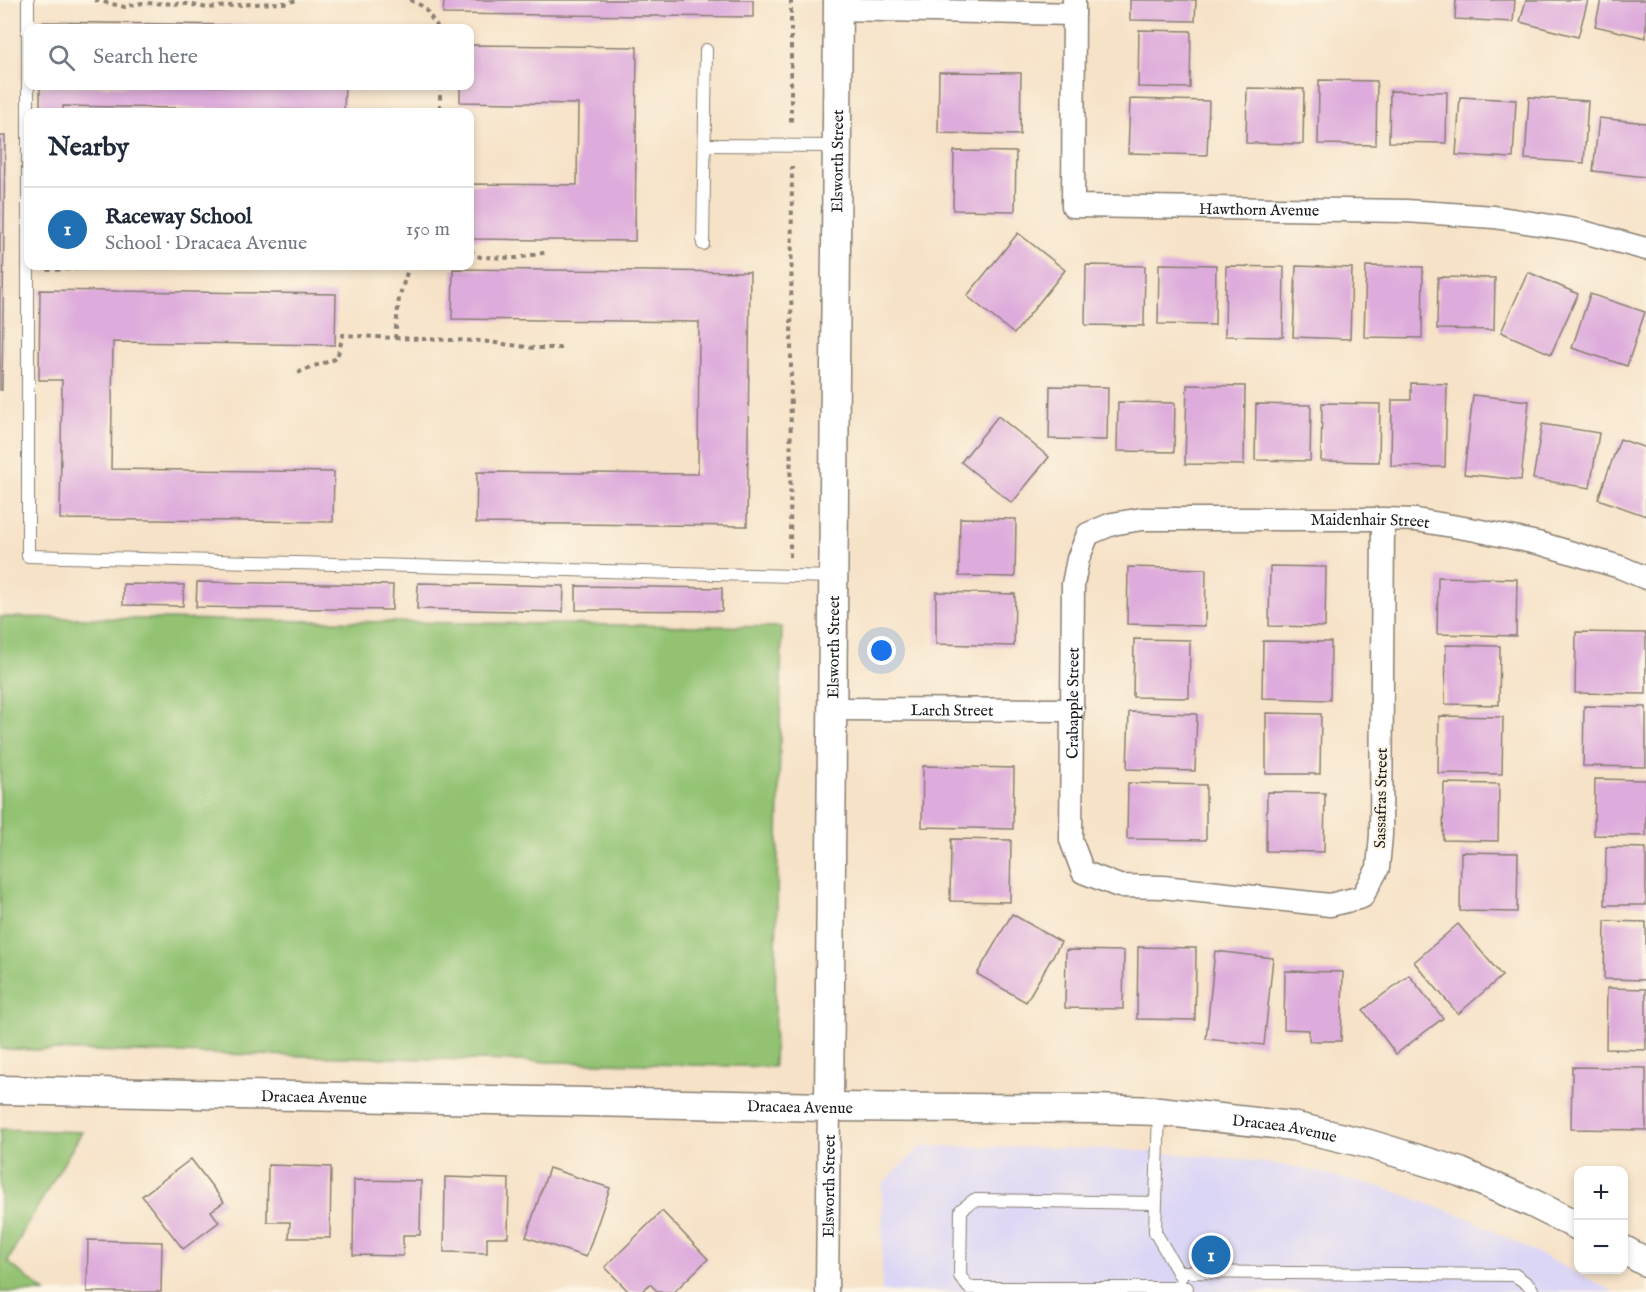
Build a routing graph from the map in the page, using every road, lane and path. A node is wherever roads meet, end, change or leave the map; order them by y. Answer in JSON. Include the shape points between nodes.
{"nodes":[{"id":1,"x":28,"y":0,"type":"edge"},
{"id":2,"x":94,"y":0,"type":"edge"},
{"id":3,"x":298,"y":0,"type":"edge"},
{"id":4,"x":410,"y":0,"type":"edge"},
{"id":5,"x":791,"y":0,"type":"edge"},
{"id":6,"x":838,"y":4,"type":"edge"},
{"id":7,"x":1074,"y":7,"type":"edge"},
{"id":8,"x":28,"y":24,"type":"edge"},
{"id":9,"x":435,"y":24,"type":"edge"},
{"id":10,"x":706,"y":50,"type":"dead end"},
{"id":11,"x":28,"y":90,"type":"edge"},
{"id":12,"x":440,"y":90,"type":"edge"},
{"id":13,"x":28,"y":108,"type":"edge"},
{"id":14,"x":440,"y":108,"type":"edge"},
{"id":15,"x":705,"y":145,"type":"junction"},
{"id":16,"x":792,"y":146,"type":"junction"},
{"id":17,"x":837,"y":146,"type":"junction"},
{"id":18,"x":703,"y":244,"type":"dead end"},
{"id":19,"x":1646,"y":249,"type":"edge"},
{"id":20,"x":548,"y":252,"type":"dead end"},
{"id":21,"x":474,"y":253,"type":"edge"},
{"id":22,"x":52,"y":270,"type":"edge"},
{"id":23,"x":407,"y":270,"type":"edge"},
{"id":24,"x":28,"y":271,"type":"joint"},
{"id":25,"x":395,"y":338,"type":"junction"},
{"id":26,"x":561,"y":348,"type":"dead end"},
{"id":27,"x":298,"y":373,"type":"dead end"},
{"id":28,"x":1383,"y":519,"type":"junction"},
{"id":29,"x":1088,"y":534,"type":"joint"},
{"id":30,"x":790,"y":576,"type":"junction"},
{"id":31,"x":833,"y":577,"type":"junction"},
{"id":32,"x":1646,"y":578,"type":"edge"},
{"id":33,"x":832,"y":709,"type":"junction"},
{"id":34,"x":1072,"y":710,"type":"junction"},
{"id":35,"x":1083,"y":872,"type":"joint"},
{"id":36,"x":0,"y":1090,"type":"edge"},
{"id":37,"x":829,"y":1107,"type":"junction"},
{"id":38,"x":1159,"y":1111,"type":"junction"},
{"id":39,"x":1155,"y":1203,"type":"junction"},
{"id":40,"x":1574,"y":1224,"type":"edge"},
{"id":41,"x":1628,"y":1253,"type":"edge"},
{"id":42,"x":1646,"y":1262,"type":"edge"},
{"id":43,"x":1178,"y":1272,"type":"junction"},
{"id":44,"x":1189,"y":1290,"type":"edge"},
{"id":45,"x":827,"y":1292,"type":"edge"},
{"id":46,"x":1533,"y":1292,"type":"edge"}],
"edges":[{"from":1,"to":8,"type":"lane"},
{"from":2,"to":3,"type":"path","via":[[125,7],[142,3],[207,8]]},
{"from":4,"to":9,"type":"path","via":[[424,7]]},
{"from":5,"to":16,"type":"path"},
{"from":6,"to":7,"type":"street"},
{"from":6,"to":17,"type":"street","name":"Elsworth Street"},
{"from":7,"to":19,"type":"street","name":"Hawthorn Avenue","via":[[1073,206],[1406,211],[1483,216],[1576,230]]},
{"from":10,"to":15,"type":"lane"},
{"from":11,"to":13,"type":"lane"},
{"from":12,"to":14,"type":"path"},
{"from":15,"to":16,"type":"lane"},
{"from":15,"to":18,"type":"lane"},
{"from":16,"to":17,"type":"lane"},
{"from":16,"to":30,"type":"path"},
{"from":17,"to":31,"type":"street","name":"Elsworth Street"},
{"from":20,"to":21,"type":"path","via":[[518,258]]},
{"from":22,"to":24,"type":"path"},
{"from":23,"to":25,"type":"path"},
{"from":24,"to":30,"type":"lane","via":[[28,556]]},
{"from":25,"to":26,"type":"path"},
{"from":25,"to":27,"type":"path","via":[[342,335],[337,358]]},
{"from":28,"to":29,"type":"street","name":"Maidenhair Street","via":[[1142,519],[1112,524]]},
{"from":28,"to":32,"type":"street","name":"Maidenhair Street","via":[[1416,520],[1542,543]]},
{"from":28,"to":35,"type":"street","name":"Sassafras Street","via":[[1381,835],[1378,868],[1362,897],[1330,905],[1119,886]]},
{"from":29,"to":34,"type":"street","name":"Crabapple Street","via":[[1073,584]]},
{"from":30,"to":31,"type":"lane"},
{"from":31,"to":33,"type":"street","name":"Elsworth Street"},
{"from":33,"to":34,"type":"street","name":"Larch Street"},
{"from":33,"to":37,"type":"street","name":"Elsworth Street"},
{"from":34,"to":35,"type":"street","name":"Crabapple Street","via":[[1071,840]]},
{"from":36,"to":37,"type":"street","name":"Dracaea Avenue"},
{"from":37,"to":38,"type":"street","name":"Dracaea Avenue"},
{"from":37,"to":45,"type":"street","name":"Elsworth Street"},
{"from":38,"to":39,"type":"lane"},
{"from":38,"to":40,"type":"street","name":"Dracaea Avenue","via":[[1292,1126],[1369,1144],[1460,1172]]},
{"from":39,"to":43,"type":"lane","via":[[1155,1232]]},
{"from":39,"to":44,"type":"lane","via":[[974,1200],[961,1210],[960,1276],[969,1288]]},
{"from":41,"to":42,"type":"street"},
{"from":43,"to":44,"type":"lane"},
{"from":43,"to":46,"type":"lane","via":[[1515,1275]]}]}
